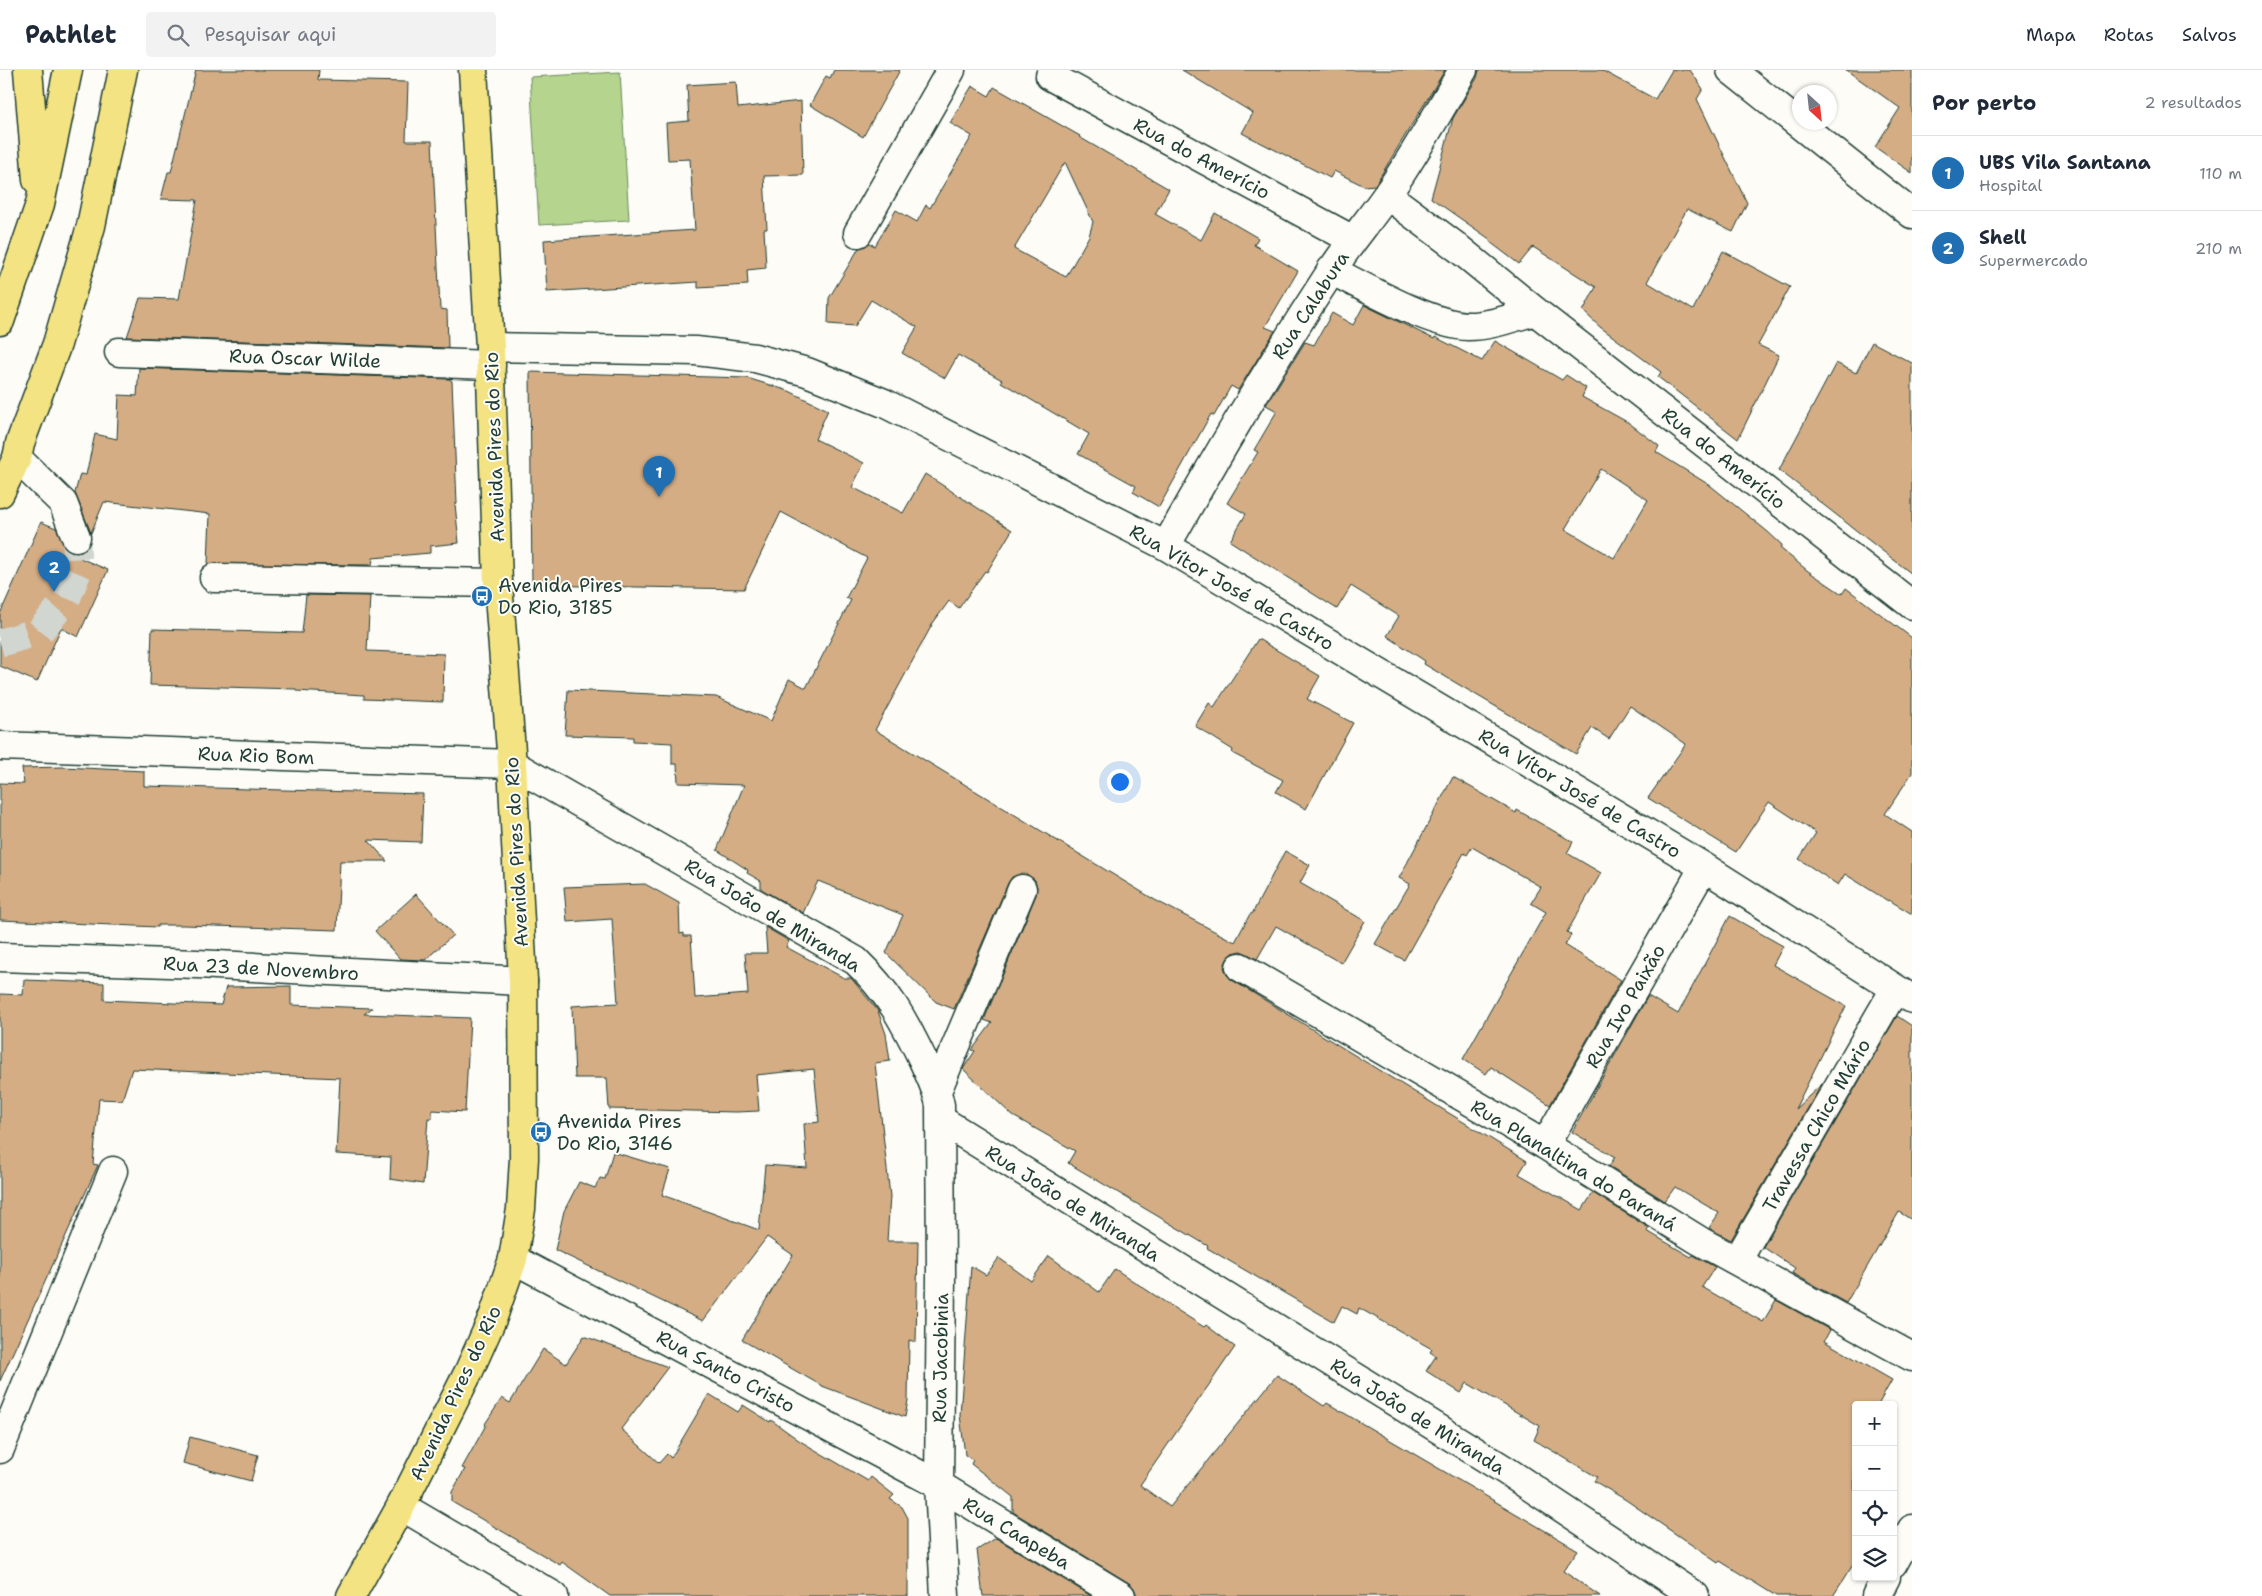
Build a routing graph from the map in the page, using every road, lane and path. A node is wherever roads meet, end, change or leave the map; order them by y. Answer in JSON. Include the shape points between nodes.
{"nodes":[{"id":1,"x":28,"y":70,"type":"edge"},
{"id":2,"x":68,"y":70,"type":"edge"},
{"id":3,"x":123,"y":70,"type":"edge"},
{"id":4,"x":473,"y":70,"type":"edge"},
{"id":5,"x":951,"y":70,"type":"edge"},
{"id":6,"x":1463,"y":70,"type":"edge"},
{"id":7,"x":1731,"y":70,"type":"edge"},
{"id":8,"x":1050,"y":76,"type":"dead end"},
{"id":9,"x":1387,"y":195,"type":"junction"},
{"id":10,"x":40,"y":204,"type":"junction"},
{"id":11,"x":1912,"y":214,"type":"edge"},
{"id":12,"x":858,"y":233,"type":"dead end"},
{"id":13,"x":1353,"y":240,"type":"junction"},
{"id":14,"x":1331,"y":270,"type":"junction"},
{"id":15,"x":1536,"y":311,"type":"junction"},
{"id":16,"x":0,"y":321,"type":"edge"},
{"id":17,"x":119,"y":352,"type":"dead end"},
{"id":18,"x":490,"y":356,"type":"junction"},
{"id":19,"x":17,"y":458,"type":"junction"},
{"id":20,"x":0,"y":493,"type":"edge"},
{"id":21,"x":76,"y":537,"type":"tunnel mouth"},
{"id":22,"x":1166,"y":546,"type":"junction"},
{"id":23,"x":214,"y":578,"type":"dead end"},
{"id":24,"x":498,"y":583,"type":"junction"},
{"id":25,"x":1912,"y":605,"type":"edge"},
{"id":26,"x":0,"y":746,"type":"edge"},
{"id":27,"x":512,"y":764,"type":"junction"},
{"id":28,"x":1704,"y":867,"type":"junction"},
{"id":29,"x":1022,"y":889,"type":"dead end"},
{"id":30,"x":0,"y":957,"type":"edge"},
{"id":31,"x":1240,"y":967,"type":"dead end"},
{"id":32,"x":523,"y":980,"type":"junction"},
{"id":33,"x":1903,"y":994,"type":"edge"},
{"id":34,"x":937,"y":1091,"type":"junction"},
{"id":35,"x":941,"y":1120,"type":"junction"},
{"id":36,"x":1545,"y":1145,"type":"junction"},
{"id":37,"x":113,"y":1171,"type":"dead end"},
{"id":38,"x":513,"y":1259,"type":"junction"},
{"id":39,"x":1736,"y":1261,"type":"junction"},
{"id":40,"x":1912,"y":1357,"type":"edge"},
{"id":41,"x":0,"y":1450,"type":"edge"},
{"id":42,"x":939,"y":1485,"type":"junction"},
{"id":43,"x":401,"y":1506,"type":"junction"},
{"id":44,"x":1912,"y":1529,"type":"edge"},
{"id":45,"x":1897,"y":1557,"type":"edge"},
{"id":46,"x":1884,"y":1581,"type":"edge"},
{"id":47,"x":351,"y":1596,"type":"edge"},
{"id":48,"x":554,"y":1596,"type":"edge"},
{"id":49,"x":945,"y":1596,"type":"edge"},
{"id":50,"x":1121,"y":1596,"type":"edge"},
{"id":51,"x":1696,"y":1596,"type":"edge"},
{"id":52,"x":1876,"y":1596,"type":"edge"}],
"edges":[{"from":1,"to":10,"type":"main road"},
{"from":2,"to":10,"type":"main road"},
{"from":3,"to":19,"type":"main road","via":[[91,226],[57,344]]},
{"from":4,"to":18,"type":"main road","name":"Avenida Pires do Rio"},
{"from":5,"to":12,"type":"street"},
{"from":6,"to":9,"type":"street","name":"Rua Calabura"},
{"from":7,"to":11,"type":"street"},
{"from":8,"to":13,"type":"street","name":"Rua do Amerício"},
{"from":9,"to":13,"type":"street","name":"Rua Calabura"},
{"from":9,"to":15,"type":"street","name":"Rua do Amerício"},
{"from":10,"to":16,"type":"main road"},
{"from":13,"to":14,"type":"street","name":"Rua Calabura"},
{"from":14,"to":15,"type":"street","via":[[1381,296],[1450,324],[1484,324]]},
{"from":14,"to":22,"type":"street","name":"Rua Calabura","via":[[1224,441]]},
{"from":15,"to":25,"type":"street","name":"Rua do Amerício"},
{"from":17,"to":18,"type":"street","name":"Rua Oscar Wilde"},
{"from":18,"to":22,"type":"street","name":"Rua Vítor José de Castro","via":[[696,351],[755,358],[806,372],[884,403]]},
{"from":18,"to":24,"type":"main road","name":"Avenida Pires do Rio"},
{"from":19,"to":20,"type":"main road"},
{"from":19,"to":21,"type":"street","via":[[63,503]]},
{"from":22,"to":28,"type":"street","name":"Rua Vítor José de Castro"},
{"from":23,"to":24,"type":"street"},
{"from":24,"to":27,"type":"main road","name":"Avenida Pires do Rio"},
{"from":26,"to":27,"type":"street","name":"Rua Rio Bom"},
{"from":27,"to":32,"type":"main road","name":"Avenida Pires do Rio"},
{"from":27,"to":34,"type":"street","name":"Rua João de Miranda","via":[[856,960],[878,982],[902,1016]]},
{"from":28,"to":33,"type":"street","name":"Rua Vítor José de Castro"},
{"from":28,"to":36,"type":"street","name":"Rua Ivo Paixão"},
{"from":29,"to":34,"type":"street"},
{"from":30,"to":32,"type":"street","name":"Rua 23 de Novembro"},
{"from":31,"to":36,"type":"street","name":"Rua Planaltina do Paraná"},
{"from":32,"to":38,"type":"main road","name":"Avenida Pires do Rio","via":[[524,1158],[521,1209]]},
{"from":33,"to":39,"type":"street","name":"Travessa Chico Mário"},
{"from":34,"to":35,"type":"street","name":"Rua João de Miranda"},
{"from":35,"to":42,"type":"street","name":"Rua Jacobinia"},
{"from":35,"to":51,"type":"street","name":"Rua João de Miranda","via":[[1505,1470]]},
{"from":36,"to":39,"type":"street","name":"Rua Planaltina do Paraná"},
{"from":37,"to":41,"type":"street"},
{"from":38,"to":42,"type":"street","name":"Rua Santo Cristo"},
{"from":38,"to":43,"type":"main road","name":"Avenida Pires do Rio","via":[[473,1362]]},
{"from":39,"to":40,"type":"street","name":"Rua Planaltina do Paraná"},
{"from":42,"to":49,"type":"street","name":"Rua Jacobinia"},
{"from":42,"to":50,"type":"street","name":"Rua Caapeba"},
{"from":43,"to":47,"type":"main road","name":"Avenida Pires do Rio"},
{"from":43,"to":48,"type":"street"},
{"from":44,"to":45,"type":"street"},
{"from":46,"to":52,"type":"street"}]}
